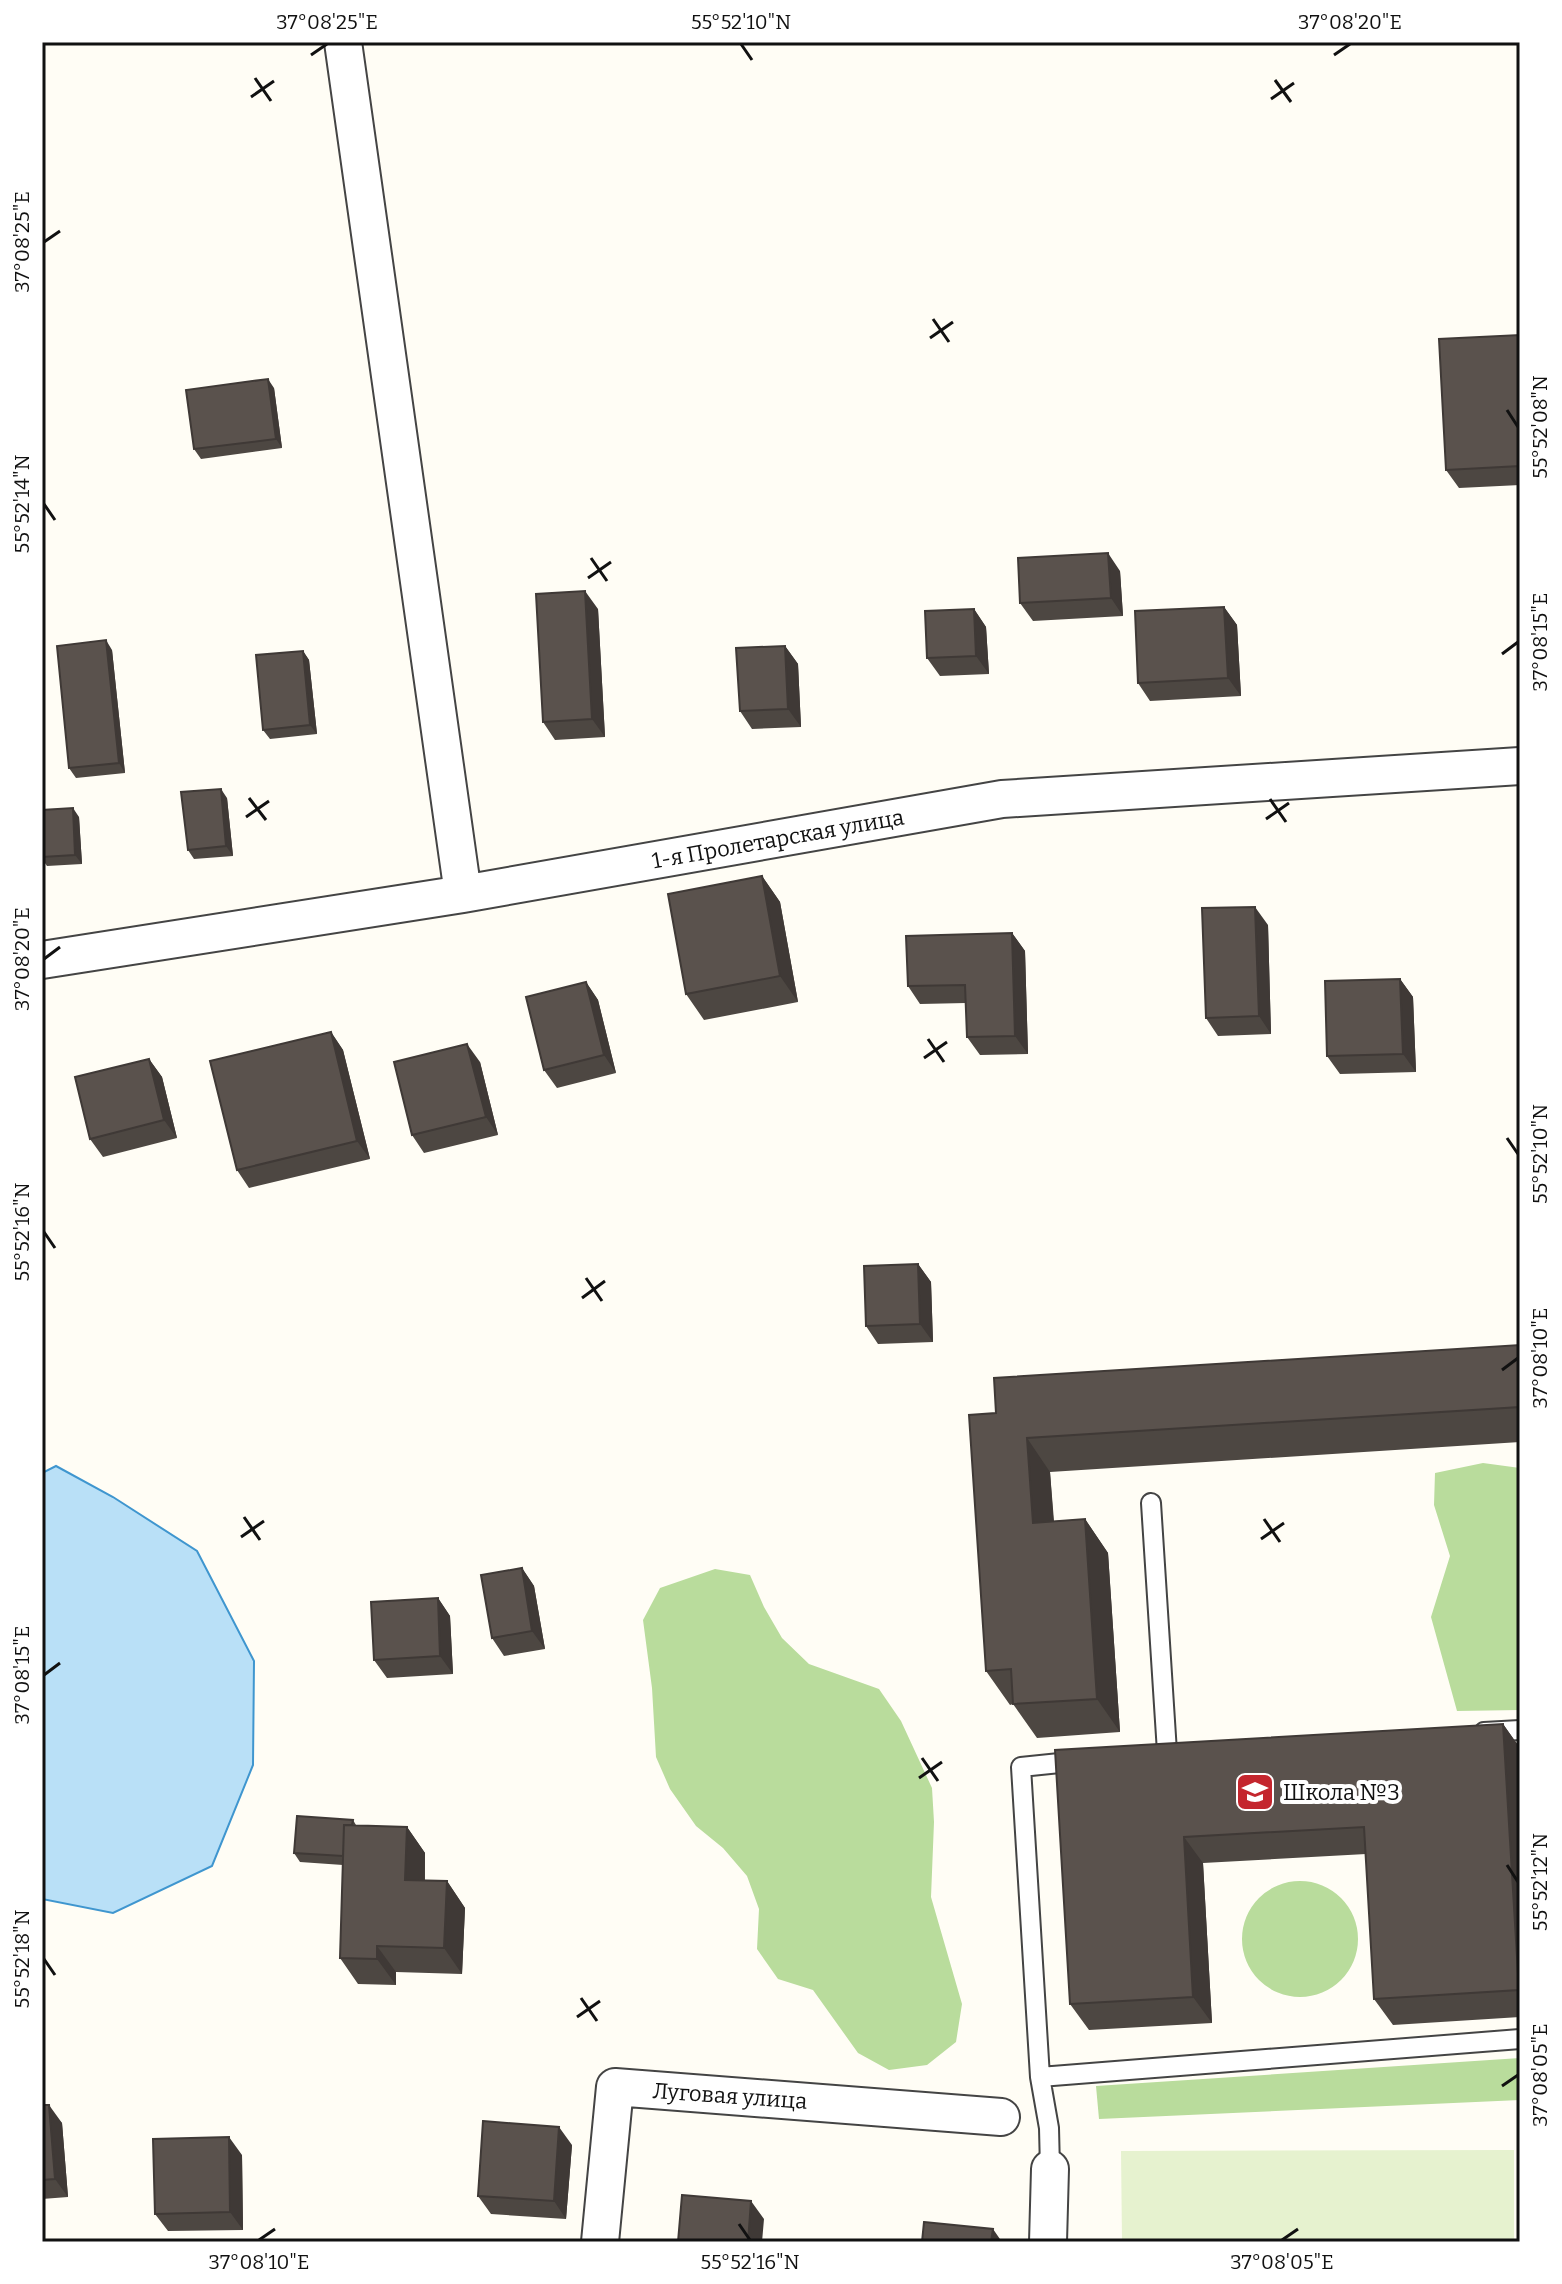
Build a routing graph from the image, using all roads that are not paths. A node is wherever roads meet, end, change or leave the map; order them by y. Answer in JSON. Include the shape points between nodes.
{"nodes":[{"id":1,"x":343,"y":42,"type":"edge"},
{"id":2,"x":1520,"y":766,"type":"edge"},
{"id":3,"x":463,"y":894,"type":"junction"},
{"id":4,"x":42,"y":960,"type":"edge"},
{"id":5,"x":1151,"y":1503,"type":"dead end"},
{"id":6,"x":1520,"y":1730,"type":"edge"},
{"id":7,"x":1459,"y":1734,"type":"edge"},
{"id":8,"x":1167,"y":1752,"type":"edge"},
{"id":9,"x":1094,"y":1760,"type":"edge"},
{"id":10,"x":1520,"y":2039,"type":"edge"},
{"id":11,"x":1040,"y":2077,"type":"junction"},
{"id":12,"x":1001,"y":2117,"type":"dead end"},
{"id":13,"x":1050,"y":2169,"type":"joint"},
{"id":14,"x":600,"y":2242,"type":"edge"},
{"id":15,"x":1048,"y":2242,"type":"edge"}],
"edges":[{"from":1,"to":3,"type":"street"},
{"from":2,"to":3,"type":"street","name":"1-я Пролетарская улица","via":[[1002,799]]},
{"from":3,"to":4,"type":"street","name":"1-я Пролетарская улица"},
{"from":5,"to":8,"type":"lane"},
{"from":6,"to":7,"type":"lane"},
{"from":9,"to":11,"type":"lane","via":[[1021,1767]]},
{"from":10,"to":11,"type":"lane"},
{"from":11,"to":13,"type":"lane"},
{"from":12,"to":14,"type":"street","name":"Луговая улица","via":[[615,2087]]},
{"from":13,"to":15,"type":"street"}]}
